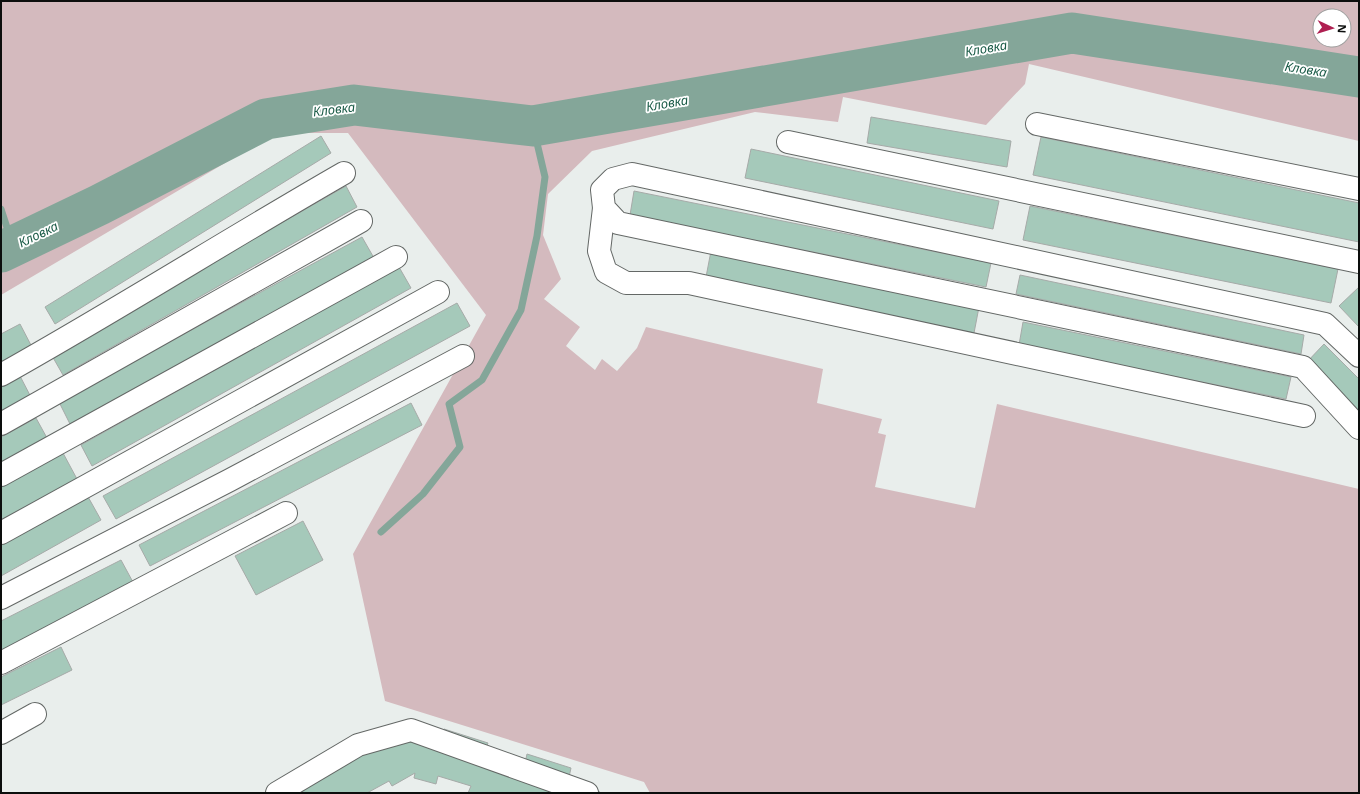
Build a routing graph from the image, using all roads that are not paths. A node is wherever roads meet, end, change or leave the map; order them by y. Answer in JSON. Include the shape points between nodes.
{"nodes":[{"id":1,"x":1037,"y":124,"type":"dead end"},
{"id":2,"x":788,"y":142,"type":"dead end"},
{"id":3,"x":344,"y":173,"type":"dead end"},
{"id":4,"x":1359,"y":189,"type":"edge"},
{"id":5,"x":604,"y":208,"type":"junction"},
{"id":6,"x":361,"y":221,"type":"dead end"},
{"id":7,"x":396,"y":257,"type":"dead end"},
{"id":8,"x":1359,"y":262,"type":"edge"},
{"id":9,"x":438,"y":292,"type":"dead end"},
{"id":10,"x":463,"y":356,"type":"dead end"},
{"id":11,"x":1359,"y":356,"type":"edge"},
{"id":12,"x":1,"y":375,"type":"edge"},
{"id":13,"x":1304,"y":416,"type":"dead end"},
{"id":14,"x":1,"y":424,"type":"edge"},
{"id":15,"x":1359,"y":428,"type":"edge"},
{"id":16,"x":1,"y":475,"type":"edge"},
{"id":17,"x":286,"y":513,"type":"dead end"},
{"id":18,"x":1,"y":533,"type":"edge"},
{"id":19,"x":1,"y":598,"type":"edge"},
{"id":20,"x":1,"y":663,"type":"edge"},
{"id":21,"x":35,"y":714,"type":"dead end"},
{"id":22,"x":1,"y":733,"type":"edge"},
{"id":23,"x":276,"y":793,"type":"edge"},
{"id":24,"x":587,"y":793,"type":"edge"}],
"edges":[{"from":1,"to":4,"type":"lane"},
{"from":2,"to":8,"type":"lane"},
{"from":3,"to":12,"type":"lane"},
{"from":5,"to":11,"type":"lane","via":[[602,190],[613,179],[632,174],[1325,324]]},
{"from":5,"to":13,"type":"lane","via":[[599,251],[606,272],[626,283],[690,283]]},
{"from":5,"to":15,"type":"lane","via":[[618,223],[1303,367]]},
{"from":6,"to":14,"type":"lane"},
{"from":7,"to":16,"type":"lane"},
{"from":9,"to":18,"type":"lane"},
{"from":10,"to":19,"type":"lane"},
{"from":17,"to":20,"type":"lane"},
{"from":21,"to":22,"type":"lane"},
{"from":23,"to":24,"type":"lane","via":[[358,745],[411,730]]}]}
